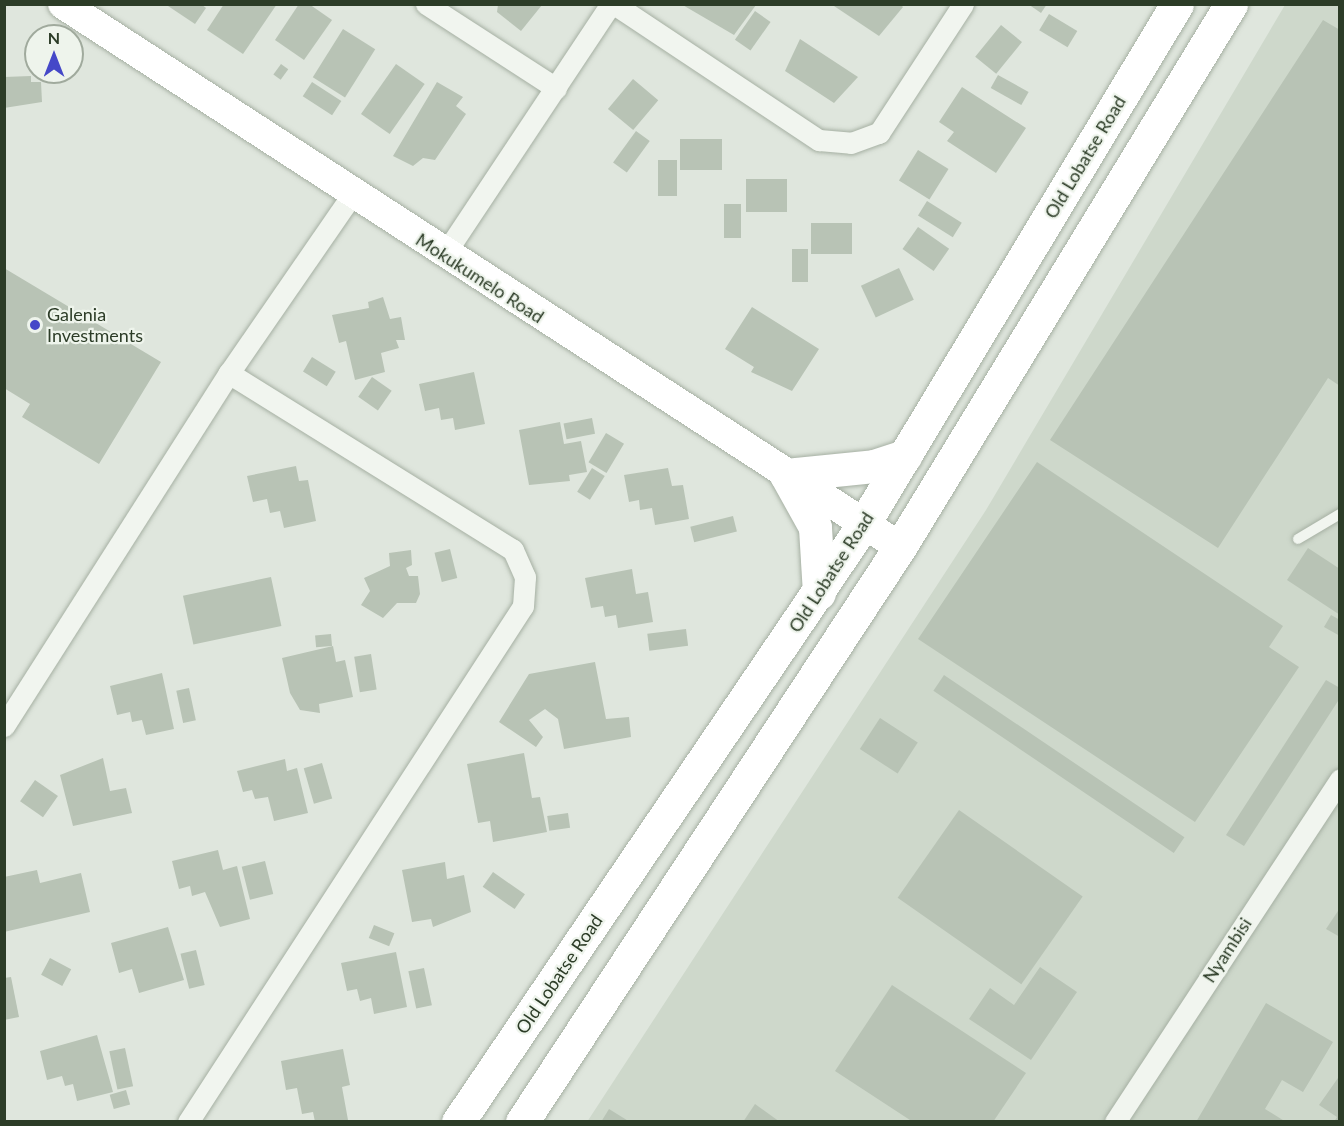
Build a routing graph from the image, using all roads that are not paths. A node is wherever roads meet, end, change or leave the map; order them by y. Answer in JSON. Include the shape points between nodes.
{"nodes":[{"id":1,"x":63,"y":4,"type":"edge"},
{"id":2,"x":426,"y":4,"type":"edge"},
{"id":3,"x":613,"y":4,"type":"edge"},
{"id":4,"x":963,"y":4,"type":"edge"},
{"id":5,"x":1177,"y":4,"type":"edge"},
{"id":6,"x":1231,"y":4,"type":"edge"},
{"id":7,"x":556,"y":88,"type":"junction"},
{"id":8,"x":351,"y":196,"type":"junction"},
{"id":9,"x":444,"y":255,"type":"junction"},
{"id":10,"x":229,"y":373,"type":"junction"},
{"id":11,"x":905,"y":456,"type":"junction"},
{"id":12,"x":786,"y":475,"type":"junction"},
{"id":13,"x":1340,"y":514,"type":"edge"},
{"id":14,"x":863,"y":525,"type":"junction"},
{"id":15,"x":1298,"y":539,"type":"dead end"},
{"id":16,"x":900,"y":547,"type":"junction"},
{"id":17,"x":819,"y":593,"type":"junction"},
{"id":18,"x":4,"y":726,"type":"edge"},
{"id":19,"x":1340,"y":779,"type":"edge"},
{"id":20,"x":461,"y":1121,"type":"edge"},
{"id":21,"x":188,"y":1122,"type":"edge"},
{"id":22,"x":522,"y":1122,"type":"edge"},
{"id":23,"x":1116,"y":1122,"type":"edge"}],
"edges":[{"from":1,"to":8,"type":"street","name":"Mokukumelo Road"},
{"from":2,"to":7,"type":"street"},
{"from":3,"to":4,"type":"street","via":[[819,140],[851,143],[879,133]]},
{"from":3,"to":7,"type":"street"},
{"from":5,"to":11,"type":"main road","name":"Old Lobatse Road"},
{"from":6,"to":16,"type":"main road"},
{"from":7,"to":9,"type":"street"},
{"from":8,"to":9,"type":"street","name":"Mokukumelo Road"},
{"from":8,"to":10,"type":"street"},
{"from":9,"to":12,"type":"street","name":"Mokukumelo Road"},
{"from":10,"to":18,"type":"street"},
{"from":10,"to":21,"type":"street","via":[[513,550],[525,577],[523,606]]},
{"from":11,"to":12,"type":"main road","via":[[874,466]]},
{"from":11,"to":14,"type":"main road","name":"Old Lobatse Road"},
{"from":12,"to":14,"type":"street","name":"Mokukumelo Road"},
{"from":12,"to":17,"type":"main road","via":[[815,527]]},
{"from":13,"to":15,"type":"lane"},
{"from":14,"to":16,"type":"street","name":"Mokukumelo Road"},
{"from":14,"to":17,"type":"main road","name":"Old Lobatse Road"},
{"from":16,"to":22,"type":"main road"},
{"from":17,"to":20,"type":"main road","name":"Old Lobatse Road"},
{"from":19,"to":23,"type":"street","name":"Nyambisi"}]}
